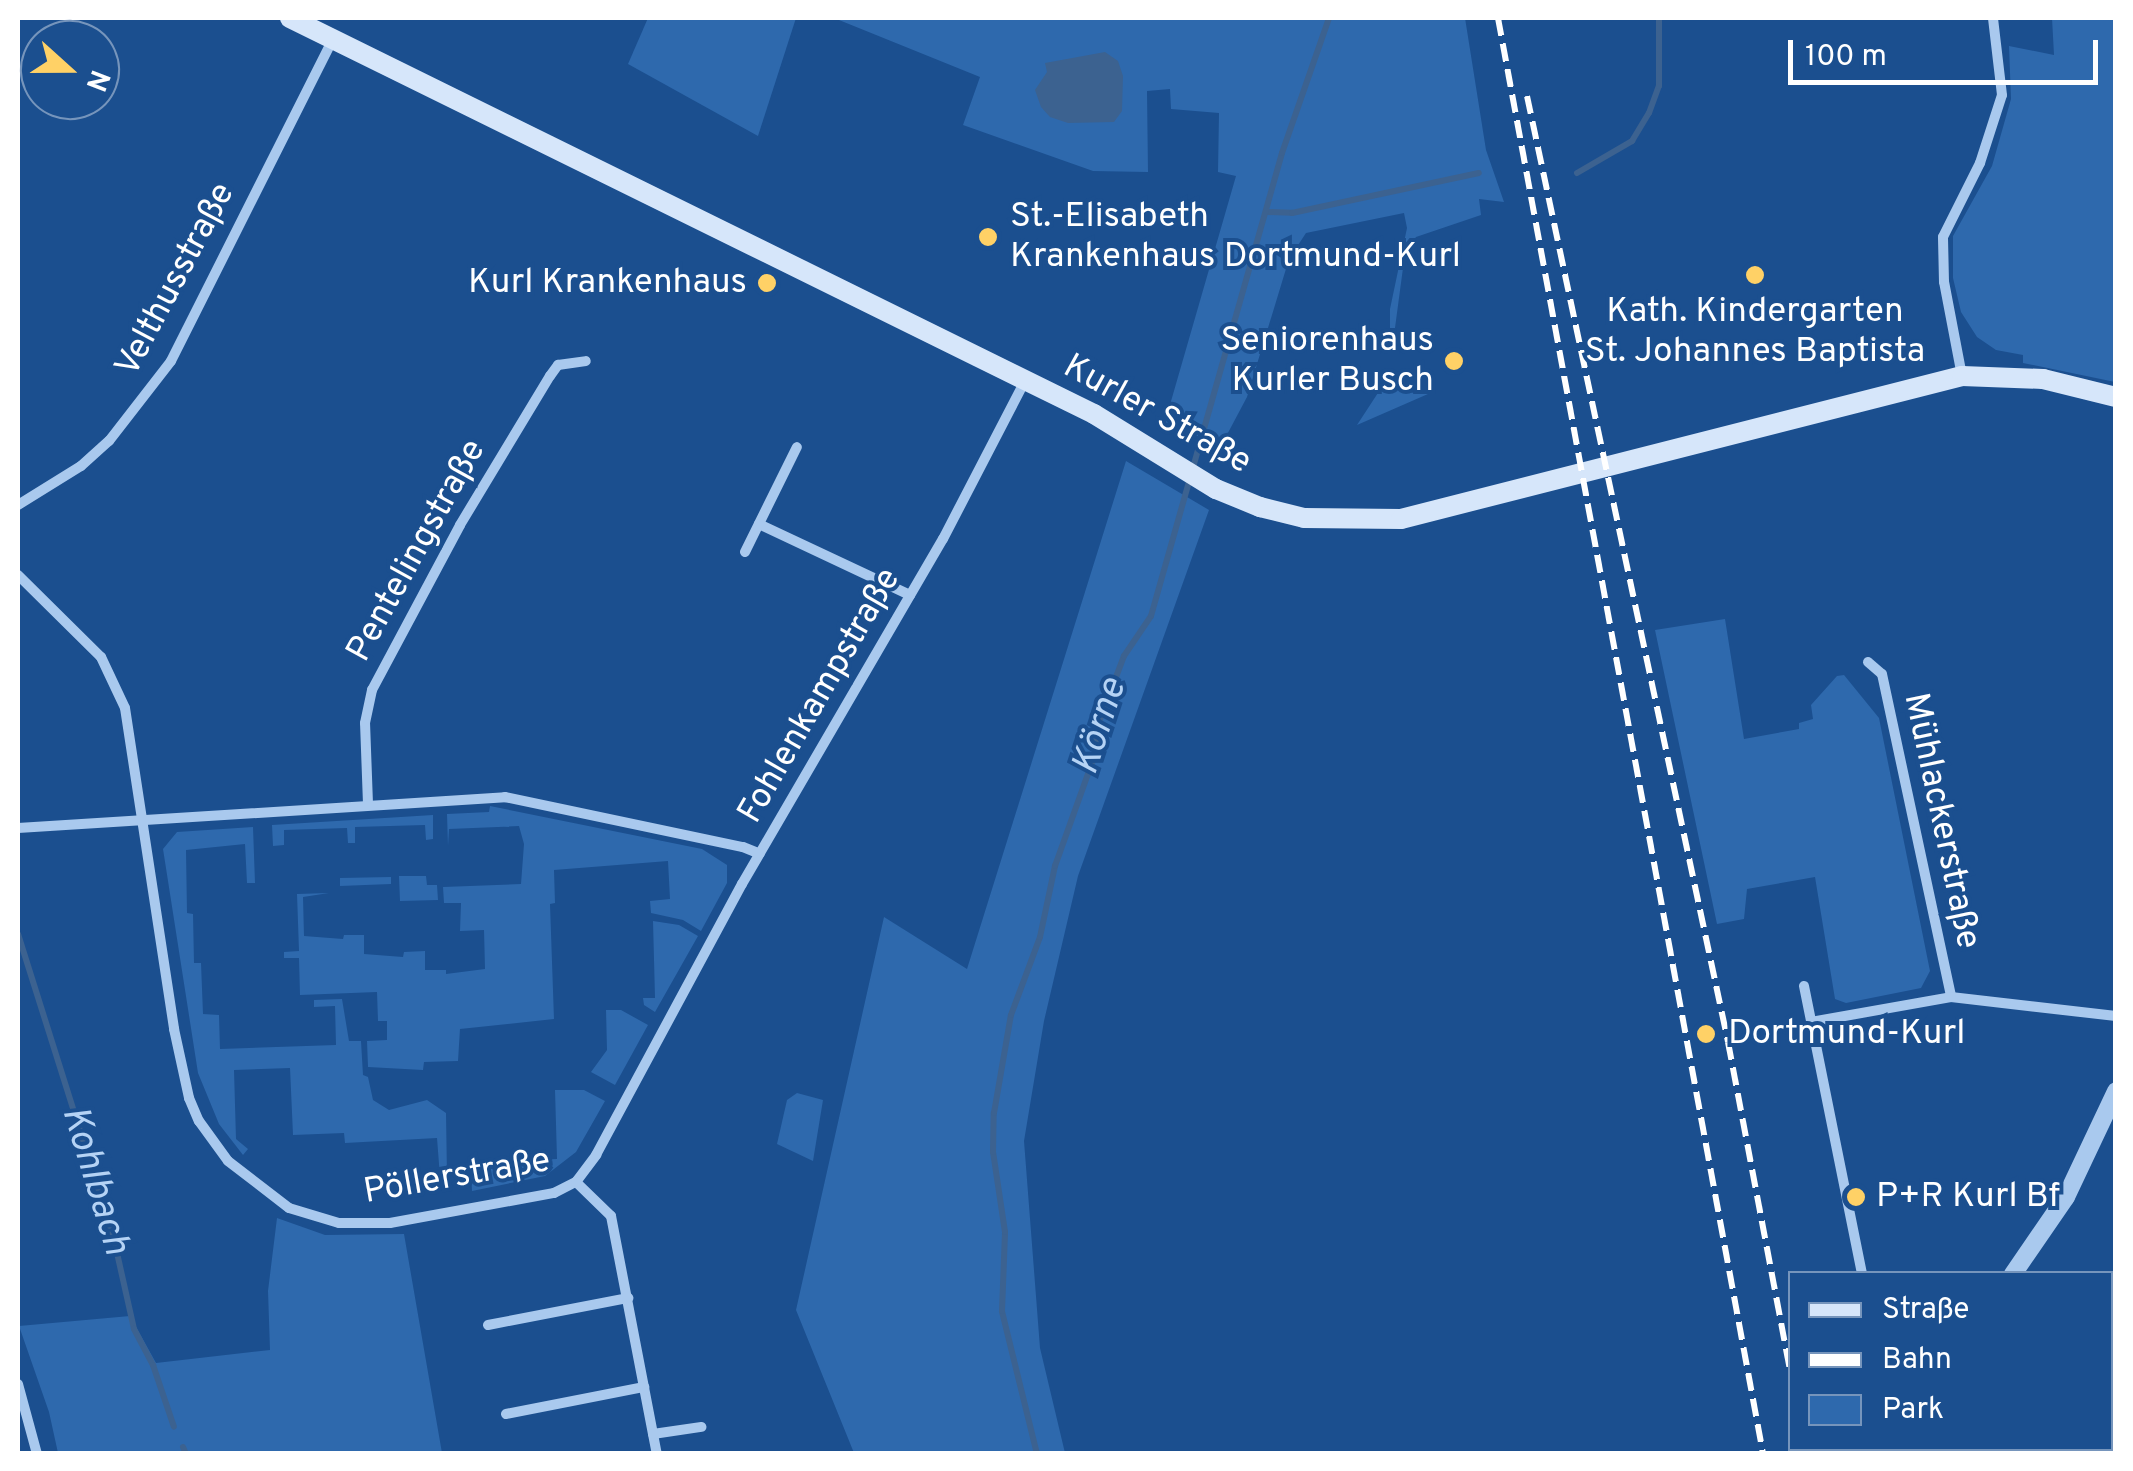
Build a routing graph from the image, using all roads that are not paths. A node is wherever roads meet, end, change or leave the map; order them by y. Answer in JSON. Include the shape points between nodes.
{"nodes":[{"id":1,"x":290,"y":18,"type":"edge"},
{"id":2,"x":1994,"y":18,"type":"edge"},
{"id":3,"x":333,"y":39,"type":"junction"},
{"id":4,"x":586,"y":361,"type":"dead end"},
{"id":5,"x":1962,"y":376,"type":"junction"},
{"id":6,"x":1026,"y":380,"type":"junction"},
{"id":7,"x":2116,"y":397,"type":"edge"},
{"id":8,"x":797,"y":447,"type":"dead end"},
{"id":9,"x":18,"y":505,"type":"edge"},
{"id":10,"x":760,"y":524,"type":"junction"},
{"id":11,"x":746,"y":552,"type":"dead end"},
{"id":12,"x":18,"y":574,"type":"edge"},
{"id":13,"x":910,"y":595,"type":"junction"},
{"id":14,"x":1868,"y":662,"type":"dead end"},
{"id":15,"x":368,"y":804,"type":"junction"},
{"id":16,"x":142,"y":819,"type":"junction"},
{"id":17,"x":18,"y":828,"type":"edge"},
{"id":18,"x":760,"y":854,"type":"junction"},
{"id":19,"x":1804,"y":986,"type":"dead end"},
{"id":20,"x":1951,"y":997,"type":"junction"},
{"id":21,"x":2116,"y":1016,"type":"edge"},
{"id":22,"x":1811,"y":1022,"type":"junction"},
{"id":23,"x":2116,"y":1091,"type":"edge"},
{"id":24,"x":576,"y":1182,"type":"junction"},
{"id":25,"x":1861,"y":1271,"type":"edge"},
{"id":26,"x":2017,"y":1271,"type":"edge"},
{"id":27,"x":628,"y":1298,"type":"junction"},
{"id":28,"x":488,"y":1325,"type":"dead end"},
{"id":29,"x":18,"y":1384,"type":"edge"},
{"id":30,"x":644,"y":1387,"type":"junction"},
{"id":31,"x":506,"y":1414,"type":"dead end"},
{"id":32,"x":702,"y":1427,"type":"dead end"},
{"id":33,"x":654,"y":1434,"type":"junction"},
{"id":34,"x":37,"y":1454,"type":"edge"},
{"id":35,"x":657,"y":1454,"type":"edge"}],
"edges":[{"from":1,"to":3,"type":"main road","name":"Kurler Straße"},
{"from":2,"to":5,"type":"street","via":[[2002,95],[1980,163],[1943,237],[1944,282]]},
{"from":3,"to":6,"type":"main road","name":"Kurler Straße"},
{"from":3,"to":9,"type":"street","name":"Velthusstraße","via":[[171,360],[109,441]]},
{"from":4,"to":15,"type":"street","name":"Pentelingstraße","via":[[558,366],[550,376],[372,690],[365,723]]},
{"from":5,"to":6,"type":"main road","name":"Kurler Straße","via":[[1401,519],[1304,518],[1260,508]]},
{"from":5,"to":7,"type":"main road","name":"Kurler Straße","via":[[2043,379]]},
{"from":6,"to":13,"type":"street","name":"Fohlenkampstraße"},
{"from":8,"to":10,"type":"street"},
{"from":10,"to":11,"type":"street"},
{"from":10,"to":13,"type":"street"},
{"from":12,"to":16,"type":"street","name":"Pöllerstraße","via":[[86,639],[113,677],[132,743]]},
{"from":13,"to":18,"type":"street","name":"Fohlenkampstraße"},
{"from":14,"to":20,"type":"street","name":"Mühlackerstraße","via":[[1882,674]]},
{"from":15,"to":16,"type":"street","name":"Fohlenkampstraße"},
{"from":15,"to":18,"type":"street","name":"Fohlenkampstraße","via":[[505,797]]},
{"from":16,"to":17,"type":"street","name":"Fohlenkampstraße"},
{"from":16,"to":24,"type":"street","name":"Pöllerstraße","via":[[189,1098],[228,1161],[262,1192],[312,1217],[390,1222],[554,1192]]},
{"from":18,"to":24,"type":"street","name":"Pöllerstraße"},
{"from":19,"to":22,"type":"street"},
{"from":20,"to":21,"type":"street","name":"Mühlackerstraße"},
{"from":20,"to":22,"type":"street","name":"Mühlackerstraße"},
{"from":22,"to":25,"type":"street"},
{"from":23,"to":26,"type":"street","via":[[2066,1198]]},
{"from":24,"to":27,"type":"street","via":[[610,1216]]},
{"from":27,"to":28,"type":"street"},
{"from":27,"to":30,"type":"street"},
{"from":29,"to":34,"type":"street"},
{"from":30,"to":31,"type":"street"},
{"from":30,"to":33,"type":"street"},
{"from":32,"to":33,"type":"street"},
{"from":33,"to":35,"type":"street"}]}
